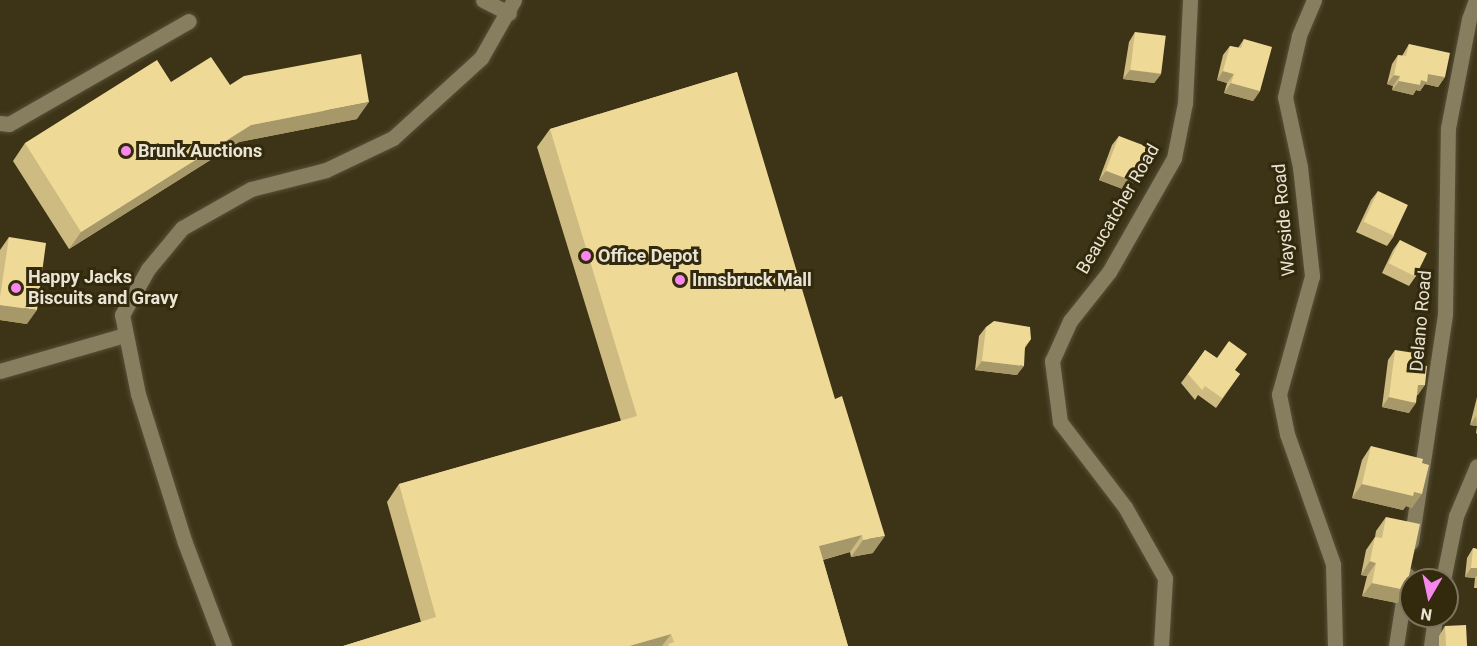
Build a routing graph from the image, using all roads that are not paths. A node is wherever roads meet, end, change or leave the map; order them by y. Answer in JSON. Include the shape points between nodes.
{"nodes":[{"id":1,"x":483,"y":0,"type":"edge"},
{"id":2,"x":1190,"y":0,"type":"edge"},
{"id":3,"x":1314,"y":0,"type":"edge"},
{"id":4,"x":1476,"y":0,"type":"edge"},
{"id":5,"x":512,"y":6,"type":"edge"},
{"id":6,"x":189,"y":21,"type":"dead end"},
{"id":7,"x":0,"y":123,"type":"edge"},
{"id":8,"x":125,"y":335,"type":"junction"},
{"id":9,"x":0,"y":371,"type":"edge"},
{"id":10,"x":1477,"y":466,"type":"edge"},
{"id":11,"x":1445,"y":568,"type":"edge"},
{"id":12,"x":1433,"y":628,"type":"edge"},
{"id":13,"x":224,"y":646,"type":"edge"},
{"id":14,"x":1161,"y":646,"type":"edge"},
{"id":15,"x":1335,"y":646,"type":"edge"},
{"id":16,"x":1396,"y":646,"type":"edge"},
{"id":17,"x":1431,"y":646,"type":"edge"}],
"edges":[{"from":1,"to":5,"type":"street"},
{"from":2,"to":14,"type":"street","name":"Beaucatcher Road","via":[[1185,103],[1174,158],[1109,272],[1070,321],[1052,361],[1060,422],[1125,507],[1165,578]]},
{"from":3,"to":15,"type":"street","name":"Wayside Road","via":[[1299,36],[1285,97],[1300,167],[1311,276],[1279,394],[1287,435],[1333,564]]},
{"from":4,"to":16,"type":"street","name":"Delano Road","via":[[1448,128],[1445,314]]},
{"from":5,"to":8,"type":"street","via":[[481,58],[393,138],[326,170],[251,189],[182,228],[148,269],[122,315]]},
{"from":6,"to":7,"type":"street","via":[[9,124]]},
{"from":8,"to":9,"type":"street"},
{"from":8,"to":13,"type":"street","via":[[138,394],[185,543]]},
{"from":10,"to":11,"type":"street","via":[[1456,516]]},
{"from":12,"to":17,"type":"street"}]}
